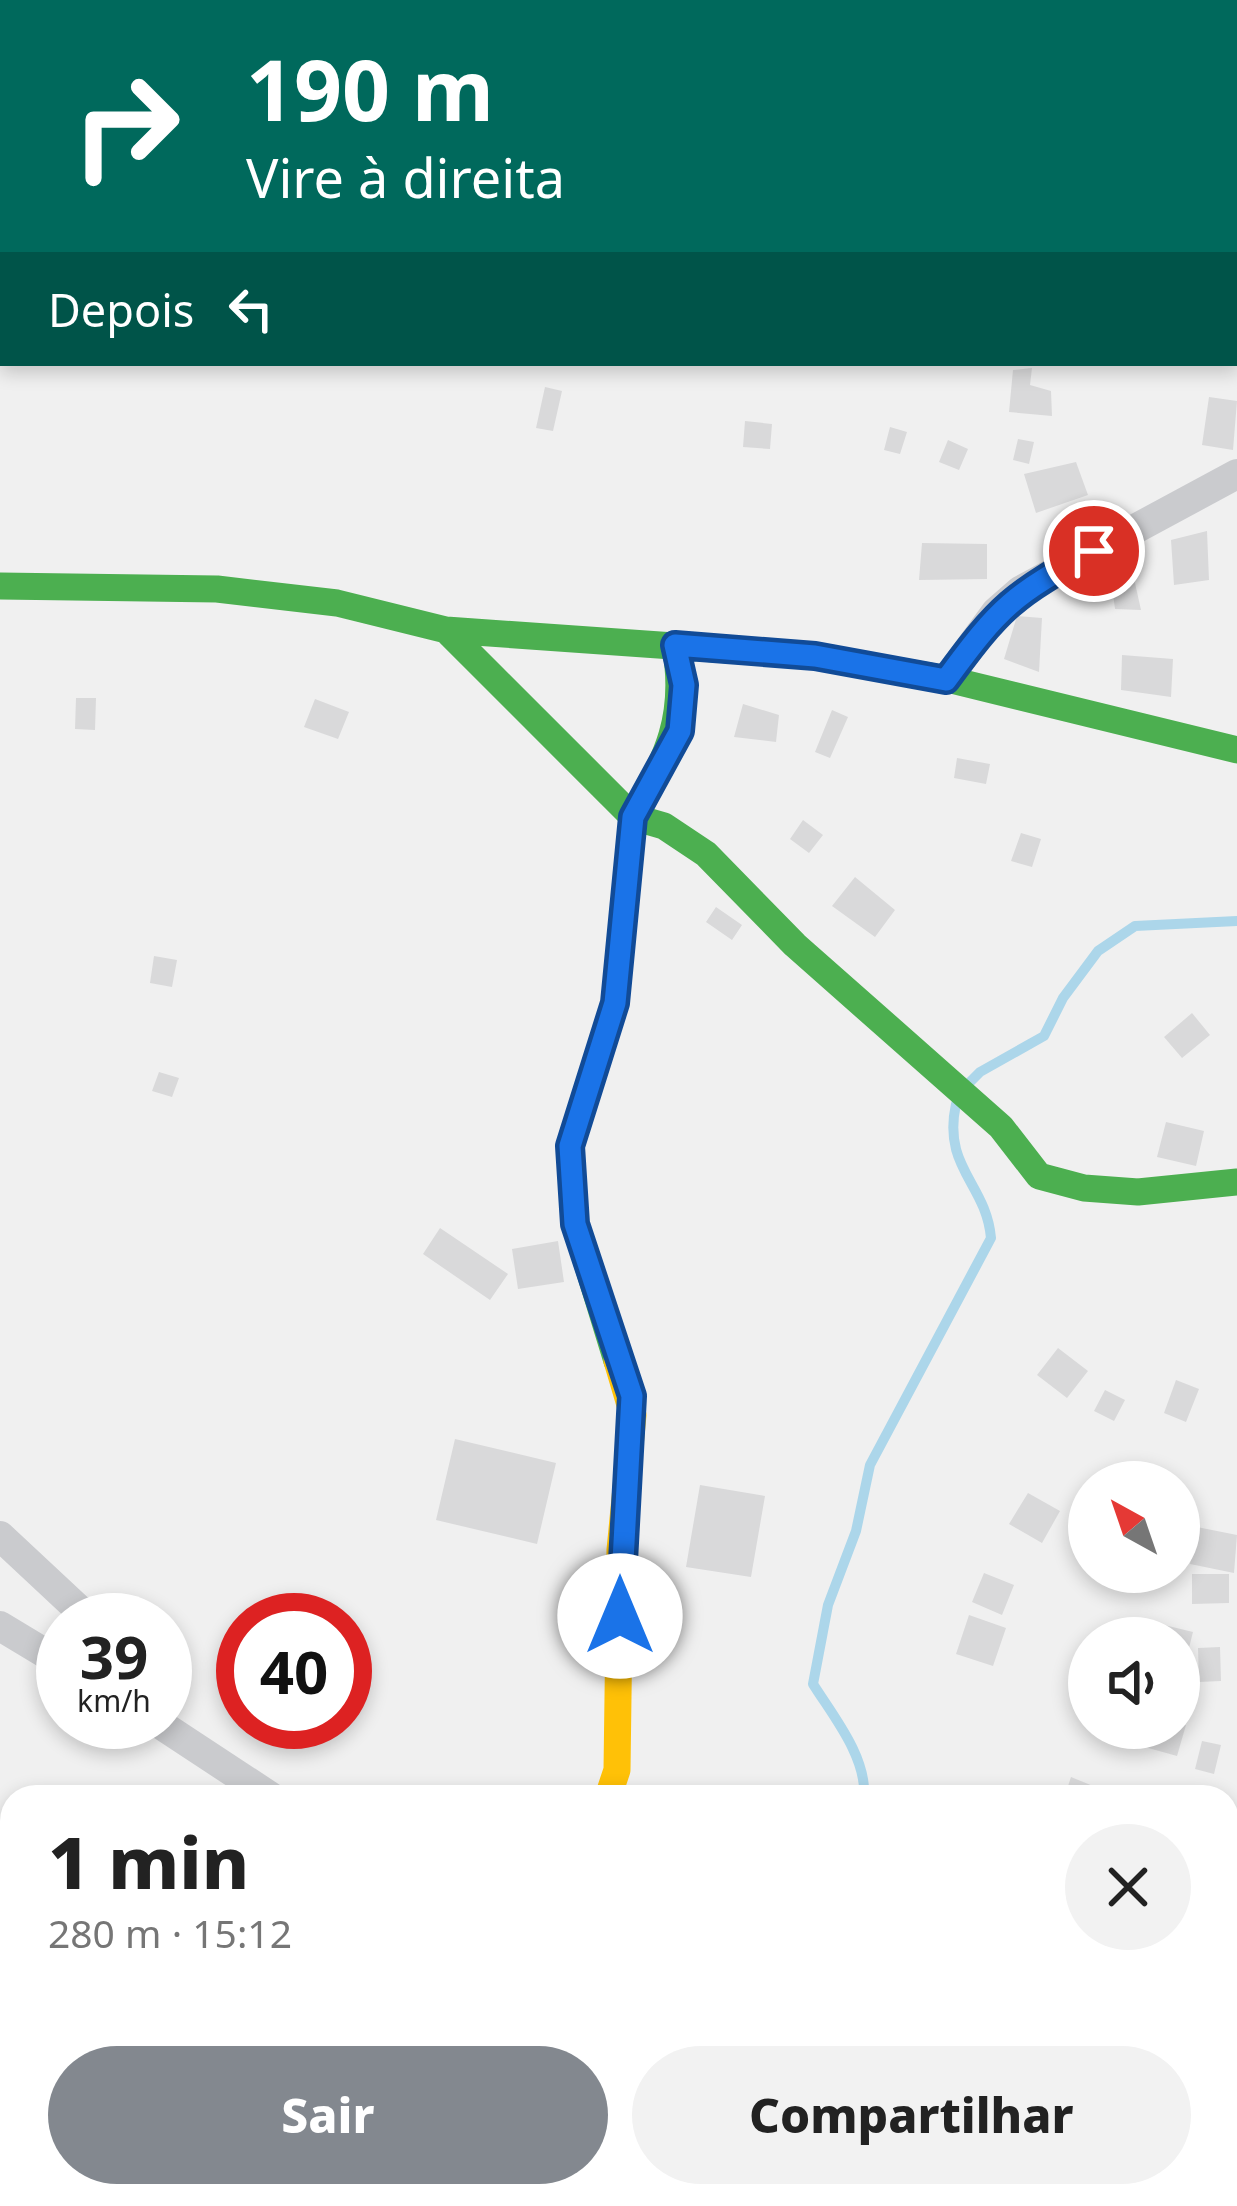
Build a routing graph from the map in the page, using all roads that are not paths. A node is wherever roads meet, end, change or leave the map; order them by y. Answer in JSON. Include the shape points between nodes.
{"nodes":[{"id":1,"x":1237,"y":474,"type":"edge"},
{"id":2,"x":0,"y":586,"type":"edge"},
{"id":3,"x":446,"y":630,"type":"junction"},
{"id":4,"x":675,"y":645,"type":"junction"},
{"id":5,"x":946,"y":680,"type":"junction"},
{"id":6,"x":1237,"y":750,"type":"edge"},
{"id":7,"x":633,"y":817,"type":"junction"},
{"id":8,"x":1237,"y":1182,"type":"edge"},
{"id":9,"x":0,"y":1536,"type":"edge"},
{"id":10,"x":61,"y":1593,"type":"edge"},
{"id":11,"x":0,"y":1626,"type":"edge"},
{"id":12,"x":36,"y":1648,"type":"edge"},
{"id":13,"x":192,"y":1745,"type":"edge"},
{"id":14,"x":253,"y":1785,"type":"edge"},
{"id":15,"x":612,"y":1785,"type":"edge"}],
"edges":[{"from":1,"to":5,"type":"street","via":[[1020,591]]},
{"from":2,"to":3,"type":"street","via":[[217,589],[337,603]]},
{"from":3,"to":4,"type":"street"},
{"from":3,"to":7,"type":"street"},
{"from":4,"to":5,"type":"street","via":[[815,656]]},
{"from":4,"to":7,"type":"street","via":[[684,685],[680,731]]},
{"from":5,"to":6,"type":"street"},
{"from":7,"to":8,"type":"street","via":[[706,854],[795,945],[1009,1135],[1039,1176],[1136,1192]]},
{"from":7,"to":15,"type":"street","via":[[615,1003],[570,1146],[569,1184],[633,1415]]},
{"from":9,"to":10,"type":"street"},
{"from":11,"to":12,"type":"street"},
{"from":13,"to":14,"type":"street"}]}
